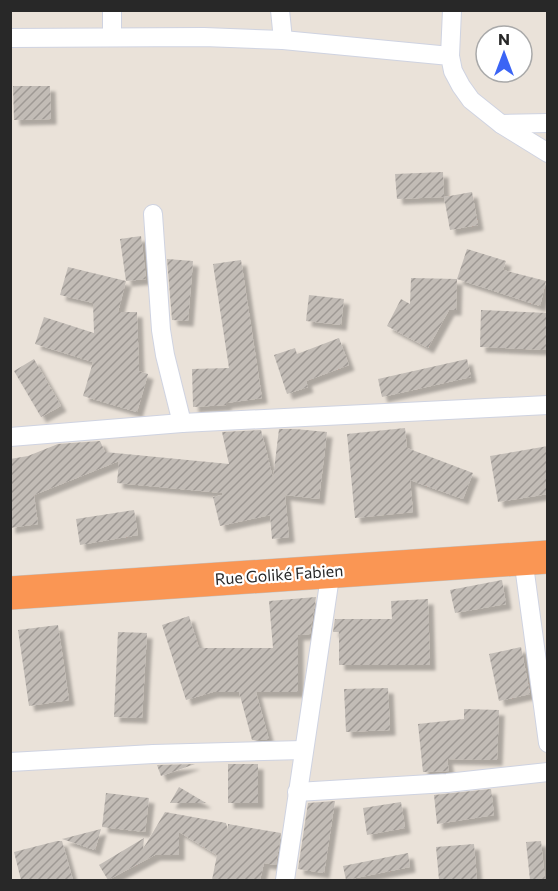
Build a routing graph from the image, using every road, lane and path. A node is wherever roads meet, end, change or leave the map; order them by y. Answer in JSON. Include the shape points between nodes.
{"nodes":[{"id":1,"x":112,"y":10,"type":"edge"},
{"id":2,"x":280,"y":10,"type":"edge"},
{"id":3,"x":452,"y":10,"type":"edge"},
{"id":4,"x":112,"y":37,"type":"junction"},
{"id":5,"x":10,"y":38,"type":"edge"},
{"id":6,"x":283,"y":40,"type":"junction"},
{"id":7,"x":450,"y":56,"type":"junction"},
{"id":8,"x":548,"y":123,"type":"edge"},
{"id":9,"x":501,"y":124,"type":"junction"},
{"id":10,"x":548,"y":153,"type":"edge"},
{"id":11,"x":153,"y":214,"type":"dead end"},
{"id":12,"x":548,"y":405,"type":"edge"},
{"id":13,"x":182,"y":423,"type":"junction"},
{"id":14,"x":10,"y":437,"type":"edge"},
{"id":15,"x":535,"y":557,"type":"edge"},
{"id":16,"x":331,"y":570,"type":"junction"},
{"id":17,"x":10,"y":593,"type":"edge"},
{"id":18,"x":548,"y":743,"type":"edge"},
{"id":19,"x":303,"y":750,"type":"junction"},
{"id":20,"x":10,"y":762,"type":"edge"},
{"id":21,"x":548,"y":772,"type":"edge"},
{"id":22,"x":297,"y":792,"type":"junction"},
{"id":23,"x":285,"y":880,"type":"edge"}],
"edges":[{"from":1,"to":4,"type":"street"},
{"from":2,"to":6,"type":"street"},
{"from":3,"to":7,"type":"street"},
{"from":4,"to":5,"type":"street"},
{"from":4,"to":6,"type":"street"},
{"from":6,"to":7,"type":"street"},
{"from":7,"to":9,"type":"street","via":[[453,71],[471,100]]},
{"from":8,"to":9,"type":"street"},
{"from":9,"to":10,"type":"street"},
{"from":11,"to":13,"type":"street","via":[[161,330]]},
{"from":12,"to":13,"type":"street"},
{"from":13,"to":14,"type":"street"},
{"from":15,"to":16,"type":"highway","name":"Rue Goliké Fabien"},
{"from":15,"to":18,"type":"street"},
{"from":16,"to":17,"type":"highway","name":"Rue Goliké Fabien"},
{"from":16,"to":19,"type":"street"},
{"from":19,"to":20,"type":"street"},
{"from":19,"to":22,"type":"street"},
{"from":21,"to":22,"type":"street"},
{"from":22,"to":23,"type":"street"}]}
